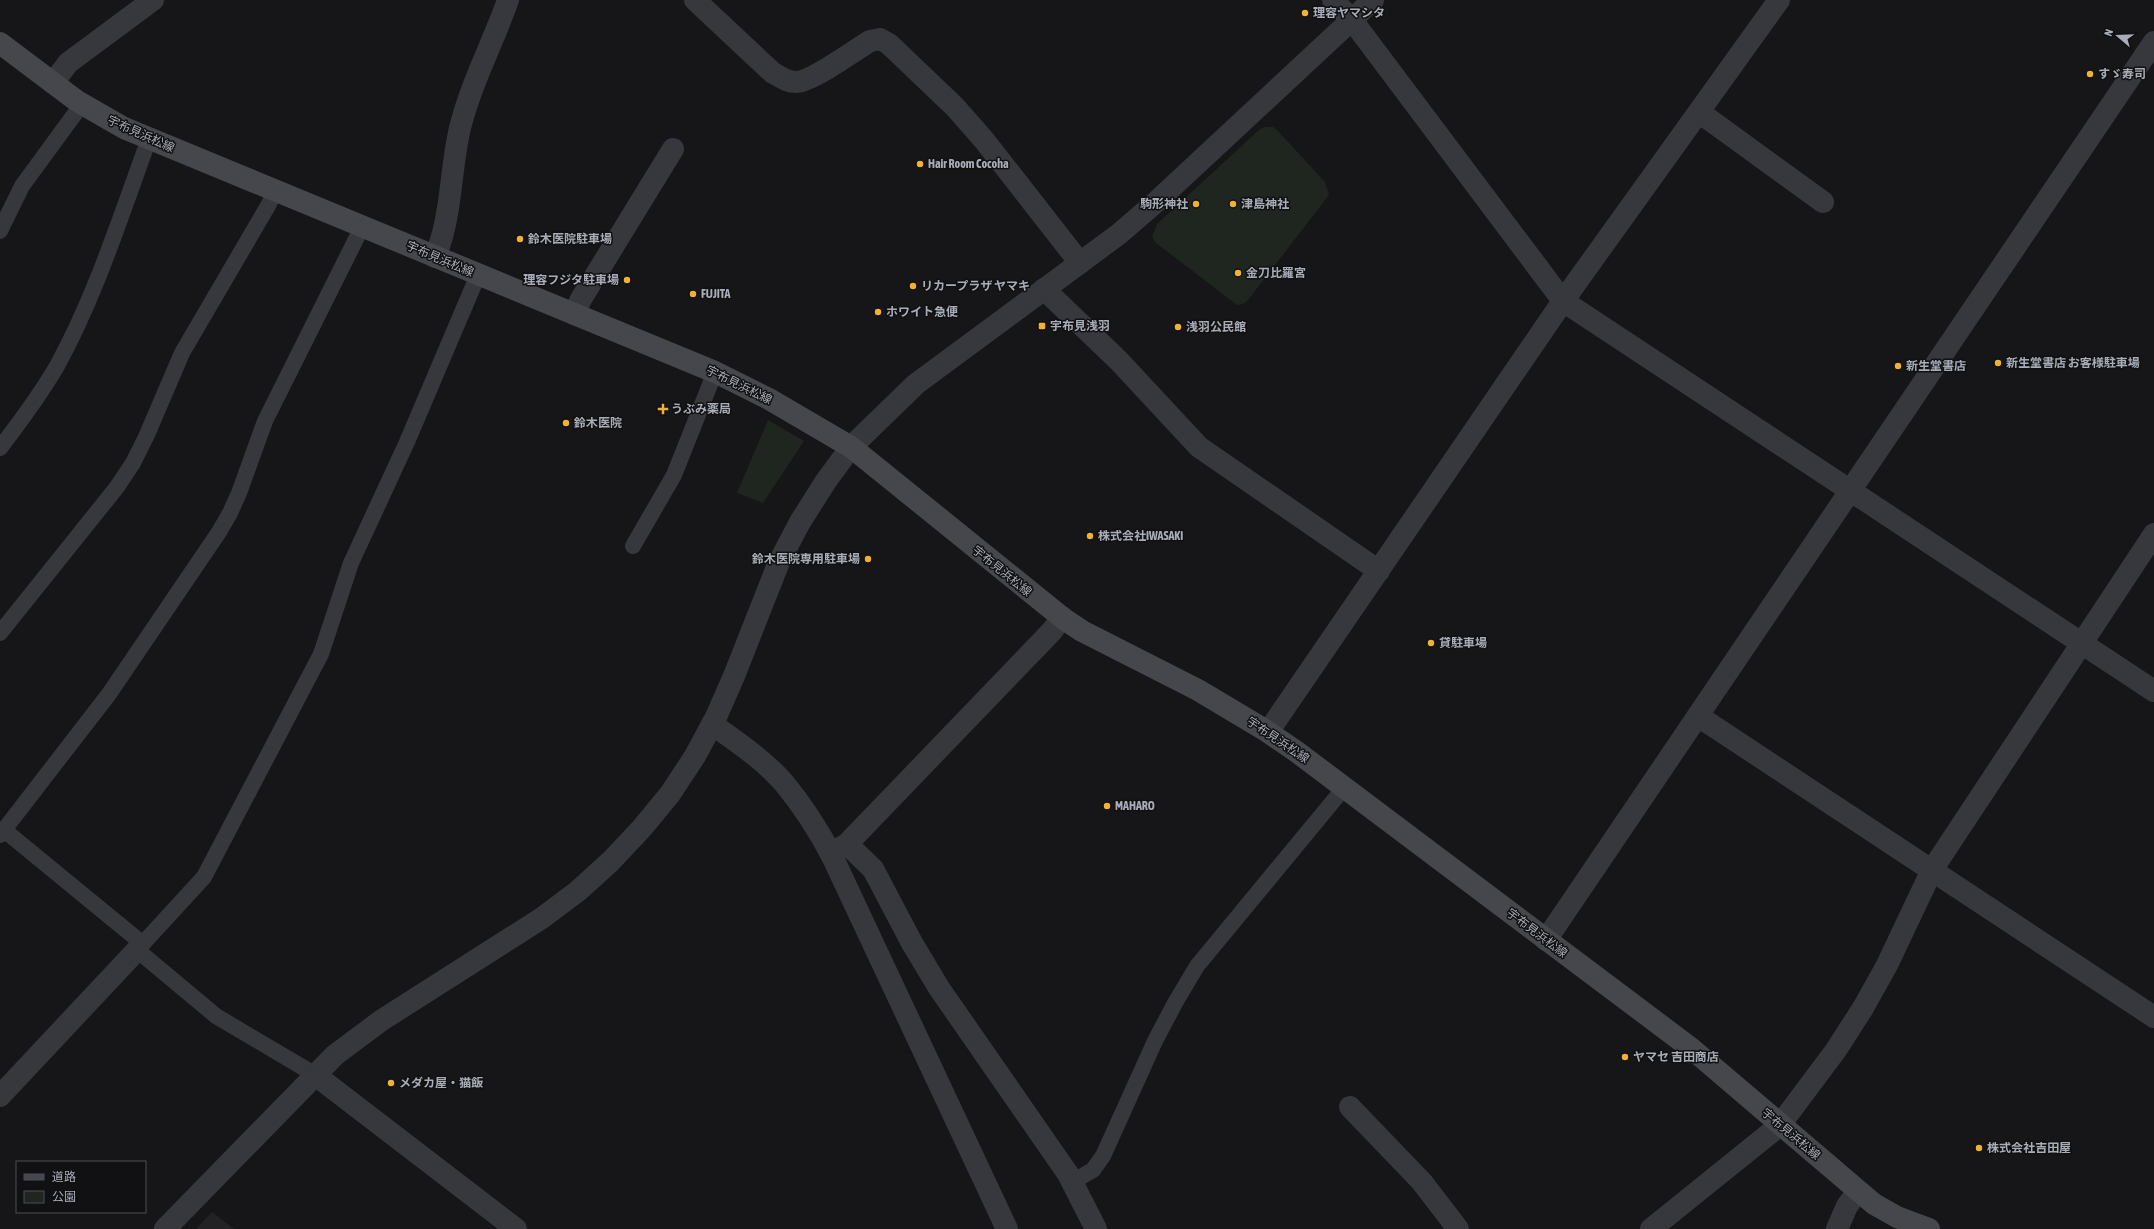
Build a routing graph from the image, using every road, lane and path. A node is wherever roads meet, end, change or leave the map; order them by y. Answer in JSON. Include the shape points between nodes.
{"nodes":[{"id":1,"x":153,"y":0,"type":"edge"},
{"id":2,"x":508,"y":0,"type":"edge"},
{"id":3,"x":695,"y":0,"type":"edge"},
{"id":4,"x":1333,"y":0,"type":"edge"},
{"id":5,"x":1373,"y":0,"type":"edge"},
{"id":6,"x":1779,"y":0,"type":"edge"},
{"id":7,"x":1352,"y":20,"type":"junction"},
{"id":8,"x":2154,"y":42,"type":"edge"},
{"id":9,"x":0,"y":43,"type":"edge"},
{"id":10,"x":53,"y":84,"type":"junction"},
{"id":11,"x":82,"y":104,"type":"junction"},
{"id":12,"x":1699,"y":112,"type":"junction"},
{"id":13,"x":149,"y":139,"type":"junction"},
{"id":14,"x":673,"y":149,"type":"dead end"},
{"id":15,"x":275,"y":191,"type":"junction"},
{"id":16,"x":1823,"y":202,"type":"dead end"},
{"id":17,"x":362,"y":227,"type":"junction"},
{"id":18,"x":0,"y":232,"type":"edge"},
{"id":19,"x":435,"y":257,"type":"junction"},
{"id":20,"x":1080,"y":263,"type":"junction"},
{"id":21,"x":478,"y":274,"type":"junction"},
{"id":22,"x":1044,"y":289,"type":"junction"},
{"id":23,"x":1563,"y":301,"type":"junction"},
{"id":24,"x":574,"y":314,"type":"junction"},
{"id":25,"x":715,"y":372,"type":"junction"},
{"id":26,"x":851,"y":447,"type":"junction"},
{"id":27,"x":0,"y":448,"type":"edge"},
{"id":28,"x":1850,"y":491,"type":"junction"},
{"id":29,"x":2154,"y":534,"type":"edge"},
{"id":30,"x":633,"y":546,"type":"dead end"},
{"id":31,"x":1379,"y":571,"type":"junction"},
{"id":32,"x":1062,"y":617,"type":"junction"},
{"id":33,"x":0,"y":632,"type":"edge"},
{"id":34,"x":2082,"y":644,"type":"junction"},
{"id":35,"x":2154,"y":691,"type":"edge"},
{"id":36,"x":1698,"y":716,"type":"junction"},
{"id":37,"x":712,"y":724,"type":"junction"},
{"id":38,"x":1268,"y":732,"type":"junction"},
{"id":39,"x":1344,"y":788,"type":"junction"},
{"id":40,"x":2,"y":832,"type":"edge"},
{"id":41,"x":839,"y":849,"type":"junction"},
{"id":42,"x":1932,"y":870,"type":"junction"},
{"id":43,"x":1546,"y":940,"type":"junction"},
{"id":44,"x":140,"y":947,"type":"junction"},
{"id":45,"x":2154,"y":1017,"type":"edge"},
{"id":46,"x":314,"y":1074,"type":"junction"},
{"id":47,"x":0,"y":1096,"type":"edge"},
{"id":48,"x":1350,"y":1107,"type":"dead end"},
{"id":49,"x":1780,"y":1125,"type":"junction"},
{"id":50,"x":1072,"y":1182,"type":"junction"},
{"id":51,"x":1858,"y":1191,"type":"junction"},
{"id":52,"x":165,"y":1229,"type":"edge"},
{"id":53,"x":516,"y":1229,"type":"edge"},
{"id":54,"x":1007,"y":1229,"type":"edge"},
{"id":55,"x":1096,"y":1229,"type":"edge"},
{"id":56,"x":1458,"y":1229,"type":"edge"},
{"id":57,"x":1650,"y":1229,"type":"edge"},
{"id":58,"x":1838,"y":1229,"type":"edge"},
{"id":59,"x":1929,"y":1229,"type":"edge"}],
"edges":[{"from":1,"to":10,"type":"street","via":[[68,63]]},
{"from":2,"to":19,"type":"street","via":[[480,65],[462,121],[452,167],[443,239]]},
{"from":3,"to":20,"type":"street","via":[[784,80],[797,82],[809,78],[870,41],[880,39],[889,44],[955,107],[984,140]]},
{"from":4,"to":7,"type":"street"},
{"from":5,"to":7,"type":"street"},
{"from":6,"to":12,"type":"street"},
{"from":7,"to":20,"type":"street","via":[[1156,202]]},
{"from":7,"to":23,"type":"street"},
{"from":8,"to":28,"type":"street"},
{"from":9,"to":10,"type":"main road","name":"宇布見浜松線"},
{"from":10,"to":11,"type":"main road","name":"宇布見浜松線"},
{"from":11,"to":13,"type":"main road","name":"宇布見浜松線"},
{"from":11,"to":18,"type":"lane","via":[[22,186]]},
{"from":12,"to":16,"type":"street"},
{"from":12,"to":23,"type":"street"},
{"from":13,"to":15,"type":"main road","name":"宇布見浜松線"},
{"from":13,"to":27,"type":"lane","via":[[82,315],[56,366],[26,415]]},
{"from":14,"to":24,"type":"street"},
{"from":15,"to":17,"type":"main road","name":"宇布見浜松線"},
{"from":15,"to":33,"type":"lane","via":[[270,204],[182,353],[133,463],[117,487]]},
{"from":17,"to":19,"type":"main road","name":"宇布見浜松線"},
{"from":17,"to":40,"type":"lane","via":[[265,421],[230,513],[220,532],[109,694]]},
{"from":19,"to":21,"type":"main road","name":"宇布見浜松線"},
{"from":20,"to":22,"type":"street"},
{"from":21,"to":24,"type":"main road","name":"宇布見浜松線"},
{"from":21,"to":44,"type":"lane","via":[[407,442],[351,563],[321,654],[204,877]]},
{"from":22,"to":26,"type":"street","via":[[916,384]]},
{"from":22,"to":31,"type":"street","via":[[1118,361],[1199,447]]},
{"from":23,"to":28,"type":"street"},
{"from":23,"to":31,"type":"street"},
{"from":24,"to":25,"type":"main road","name":"宇布見浜松線"},
{"from":25,"to":26,"type":"main road","name":"宇布見浜松線","via":[[769,399]]},
{"from":25,"to":30,"type":"lane","via":[[674,475]]},
{"from":26,"to":32,"type":"main road","name":"宇布見浜松線"},
{"from":26,"to":37,"type":"street","via":[[800,522],[779,562]]},
{"from":28,"to":34,"type":"street"},
{"from":28,"to":36,"type":"street"},
{"from":29,"to":34,"type":"street"},
{"from":31,"to":38,"type":"street"},
{"from":32,"to":38,"type":"main road","name":"宇布見浜松線","via":[[1082,631],[1198,690]]},
{"from":32,"to":41,"type":"street","via":[[1052,631]]},
{"from":34,"to":35,"type":"street"},
{"from":34,"to":42,"type":"street"},
{"from":36,"to":42,"type":"street"},
{"from":36,"to":43,"type":"street"},
{"from":37,"to":41,"type":"street","via":[[753,754],[783,782]]},
{"from":37,"to":46,"type":"street","via":[[678,781],[647,823],[578,891],[542,918],[358,1036]]},
{"from":38,"to":39,"type":"main road","name":"宇布見浜松線"},
{"from":39,"to":43,"type":"main road","name":"宇布見浜松線"},
{"from":39,"to":50,"type":"lane","via":[[1197,966],[1155,1041],[1103,1156],[1093,1170]]},
{"from":40,"to":44,"type":"lane"},
{"from":41,"to":50,"type":"street","via":[[873,869],[939,988]]},
{"from":41,"to":54,"type":"street"},
{"from":42,"to":45,"type":"street"},
{"from":42,"to":49,"type":"street","via":[[1887,965],[1863,1008],[1836,1050]]},
{"from":43,"to":49,"type":"main road","name":"宇布見浜松線","via":[[1704,1059]]},
{"from":44,"to":46,"type":"lane","via":[[216,1016]]},
{"from":44,"to":47,"type":"street"},
{"from":46,"to":52,"type":"street"},
{"from":46,"to":53,"type":"street"},
{"from":48,"to":56,"type":"street","via":[[1422,1182]]},
{"from":49,"to":51,"type":"main road","name":"宇布見浜松線"},
{"from":49,"to":57,"type":"street"},
{"from":50,"to":55,"type":"street"},
{"from":51,"to":58,"type":"street","via":[[1846,1206]]},
{"from":51,"to":59,"type":"main road","name":"宇布見浜松線","via":[[1897,1217]]}]}
